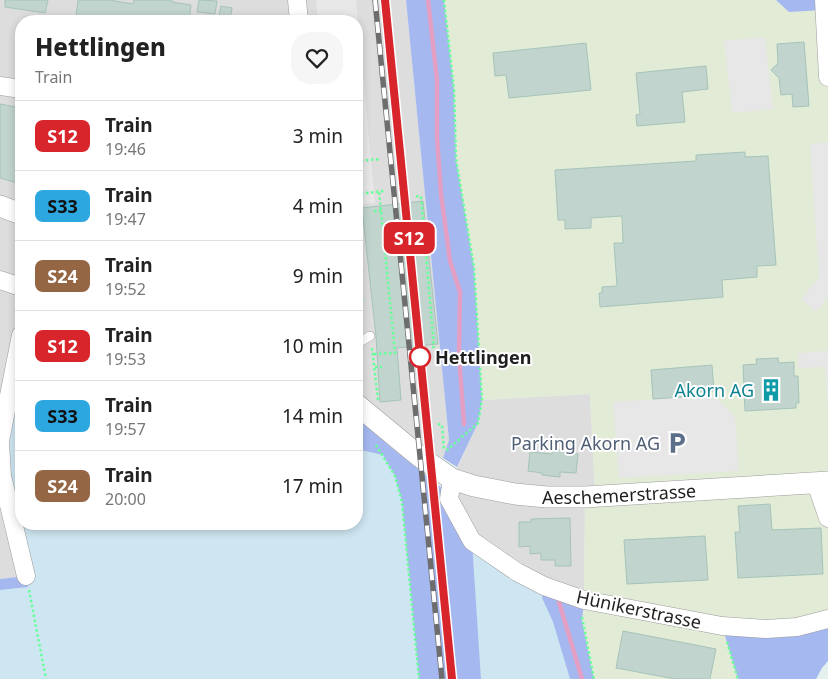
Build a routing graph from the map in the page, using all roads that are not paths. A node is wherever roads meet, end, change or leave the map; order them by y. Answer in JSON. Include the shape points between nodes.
{"nodes":[{"id":1,"x":297,"y":0,"type":"edge"},
{"id":2,"x":824,"y":0,"type":"edge"},
{"id":3,"x":298,"y":15,"type":"edge"},
{"id":4,"x":828,"y":77,"type":"edge"},
{"id":5,"x":0,"y":86,"type":"edge"},
{"id":6,"x":15,"y":88,"type":"edge"},
{"id":7,"x":0,"y":206,"type":"edge"},
{"id":8,"x":15,"y":212,"type":"edge"},
{"id":9,"x":0,"y":280,"type":"edge"},
{"id":10,"x":15,"y":285,"type":"edge"},
{"id":11,"x":370,"y":336,"type":"road end"},
{"id":12,"x":363,"y":340,"type":"edge"},
{"id":13,"x":15,"y":365,"type":"edge"},
{"id":14,"x":363,"y":410,"type":"edge"},
{"id":15,"x":452,"y":479,"type":"junction"},
{"id":16,"x":822,"y":482,"type":"edge"},
{"id":17,"x":5,"y":514,"type":"edge"},
{"id":18,"x":828,"y":518,"type":"edge"},
{"id":19,"x":26,"y":576,"type":"road end"},
{"id":20,"x":828,"y":620,"type":"edge"}],
"edges":[{"from":1,"to":3,"type":"street"},
{"from":2,"to":4,"type":"street"},
{"from":5,"to":6,"type":"street"},
{"from":7,"to":8,"type":"street"},
{"from":9,"to":10,"type":"street"},
{"from":11,"to":12,"type":"lane"},
{"from":13,"to":17,"type":"street","via":[[0,441]]},
{"from":14,"to":15,"type":"street","name":"Aeschemerstrasse"},
{"from":15,"to":16,"type":"street","name":"Aeschemerstrasse","via":[[494,491],[547,497]]},
{"from":15,"to":20,"type":"street","name":"Hünikerstrasse","via":[[449,499],[472,541],[544,586],[584,600],[722,626],[797,627]]},
{"from":16,"to":18,"type":"street"},
{"from":17,"to":19,"type":"street"}]}
